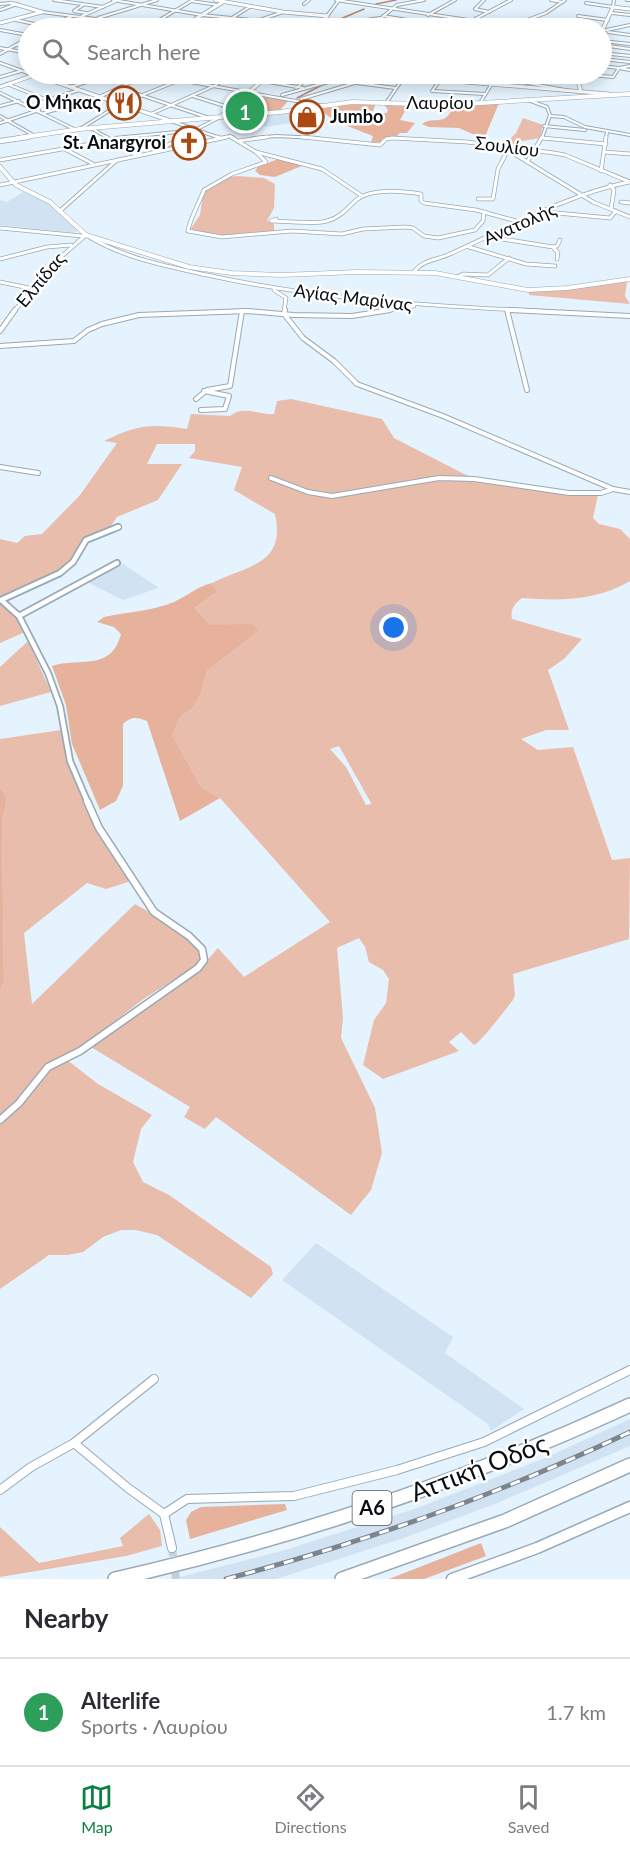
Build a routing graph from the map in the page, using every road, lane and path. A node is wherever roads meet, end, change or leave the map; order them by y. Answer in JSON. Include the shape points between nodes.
{"nodes":[{"id":1,"x":2,"y":0,"type":"edge"},
{"id":2,"x":54,"y":0,"type":"edge"},
{"id":3,"x":157,"y":0,"type":"edge"},
{"id":4,"x":215,"y":0,"type":"edge"},
{"id":5,"x":309,"y":0,"type":"edge"},
{"id":6,"x":338,"y":0,"type":"edge"},
{"id":7,"x":424,"y":0,"type":"edge"},
{"id":8,"x":455,"y":0,"type":"edge"},
{"id":9,"x":484,"y":0,"type":"edge"},
{"id":10,"x":511,"y":0,"type":"edge"},
{"id":11,"x":550,"y":0,"type":"edge"},
{"id":12,"x":614,"y":0,"type":"edge"},
{"id":13,"x":12,"y":1,"type":"edge"},
{"id":14,"x":24,"y":1,"type":"edge"},
{"id":15,"x":64,"y":1,"type":"edge"},
{"id":16,"x":114,"y":1,"type":"edge"},
{"id":17,"x":192,"y":1,"type":"edge"},
{"id":18,"x":222,"y":1,"type":"edge"},
{"id":19,"x":564,"y":1,"type":"edge"},
{"id":20,"x":358,"y":3,"type":"junction"},
{"id":21,"x":586,"y":3,"type":"dead end"},
{"id":22,"x":0,"y":4,"type":"edge"},
{"id":23,"x":17,"y":4,"type":"junction"},
{"id":24,"x":85,"y":4,"type":"junction"},
{"id":25,"x":142,"y":4,"type":"junction"},
{"id":26,"x":304,"y":4,"type":"dead end"},
{"id":27,"x":218,"y":5,"type":"junction"},
{"id":28,"x":251,"y":6,"type":"junction"},
{"id":29,"x":103,"y":7,"type":"junction"},
{"id":30,"x":613,"y":7,"type":"junction"},
{"id":31,"x":351,"y":8,"type":"dead end"},
{"id":32,"x":392,"y":9,"type":"junction"},
{"id":33,"x":630,"y":9,"type":"edge"},
{"id":34,"x":0,"y":10,"type":"edge"},
{"id":35,"x":175,"y":10,"type":"junction"},
{"id":36,"x":42,"y":12,"type":"junction"},
{"id":37,"x":283,"y":12,"type":"junction"},
{"id":38,"x":489,"y":12,"type":"junction"},
{"id":39,"x":612,"y":13,"type":"junction"},
{"id":40,"x":88,"y":14,"type":"junction"},
{"id":41,"x":73,"y":15,"type":"junction"},
{"id":42,"x":202,"y":15,"type":"junction"},
{"id":43,"x":428,"y":15,"type":"junction"},
{"id":44,"x":630,"y":15,"type":"edge"},
{"id":45,"x":82,"y":16,"type":"junction"},
{"id":46,"x":327,"y":16,"type":"joint"},
{"id":47,"x":578,"y":16,"type":"dead end"},
{"id":48,"x":382,"y":17,"type":"junction"},
{"id":49,"x":22,"y":18,"type":"edge"},
{"id":50,"x":67,"y":18,"type":"edge"},
{"id":51,"x":93,"y":18,"type":"edge"},
{"id":52,"x":102,"y":18,"type":"edge"},
{"id":53,"x":160,"y":18,"type":"edge"},
{"id":54,"x":197,"y":18,"type":"edge"},
{"id":55,"x":232,"y":18,"type":"joint"},
{"id":56,"x":266,"y":18,"type":"edge"},
{"id":57,"x":376,"y":18,"type":"edge"},
{"id":58,"x":391,"y":18,"type":"edge"},
{"id":59,"x":422,"y":18,"type":"edge"},
{"id":60,"x":450,"y":18,"type":"edge"},
{"id":61,"x":478,"y":18,"type":"edge"},
{"id":62,"x":536,"y":18,"type":"edge"},
{"id":63,"x":593,"y":18,"type":"edge"},
{"id":64,"x":609,"y":18,"type":"edge"},
{"id":65,"x":16,"y":20,"type":"edge"},
{"id":66,"x":0,"y":24,"type":"edge"},
{"id":67,"x":630,"y":25,"type":"edge"},
{"id":68,"x":619,"y":27,"type":"junction"},
{"id":69,"x":612,"y":29,"type":"edge"},
{"id":70,"x":630,"y":29,"type":"edge"},
{"id":71,"x":0,"y":30,"type":"edge"},
{"id":72,"x":612,"y":32,"type":"edge"},
{"id":73,"x":18,"y":34,"type":"edge"},
{"id":74,"x":630,"y":35,"type":"edge"},
{"id":75,"x":612,"y":43,"type":"edge"},
{"id":76,"x":630,"y":44,"type":"edge"},
{"id":77,"x":16,"y":45,"type":"joint"},
{"id":78,"x":612,"y":45,"type":"edge"},
{"id":79,"x":0,"y":48,"type":"edge"},
{"id":80,"x":630,"y":49,"type":"edge"},
{"id":81,"x":8,"y":50,"type":"junction"},
{"id":82,"x":18,"y":52,"type":"edge"},
{"id":83,"x":0,"y":54,"type":"edge"},
{"id":84,"x":612,"y":54,"type":"edge"},
{"id":85,"x":630,"y":57,"type":"edge"},
{"id":86,"x":612,"y":61,"type":"edge"},
{"id":87,"x":0,"y":63,"type":"edge"},
{"id":88,"x":630,"y":66,"type":"edge"},
{"id":89,"x":612,"y":67,"type":"edge"},
{"id":90,"x":619,"y":68,"type":"junction"},
{"id":91,"x":18,"y":69,"type":"edge"},
{"id":92,"x":18,"y":72,"type":"edge"},
{"id":93,"x":0,"y":77,"type":"edge"},
{"id":94,"x":613,"y":77,"type":"edge"},
{"id":95,"x":18,"y":79,"type":"edge"},
{"id":96,"x":7,"y":84,"type":"junction"},
{"id":97,"x":62,"y":84,"type":"edge"},
{"id":98,"x":80,"y":84,"type":"edge"},
{"id":99,"x":126,"y":84,"type":"edge"},
{"id":100,"x":170,"y":84,"type":"edge"},
{"id":101,"x":209,"y":84,"type":"edge"},
{"id":102,"x":259,"y":84,"type":"edge"},
{"id":103,"x":280,"y":84,"type":"edge"},
{"id":104,"x":301,"y":84,"type":"edge"},
{"id":105,"x":321,"y":84,"type":"edge"},
{"id":106,"x":353,"y":84,"type":"edge"},
{"id":107,"x":364,"y":84,"type":"edge"},
{"id":108,"x":398,"y":84,"type":"edge"},
{"id":109,"x":437,"y":84,"type":"edge"},
{"id":110,"x":491,"y":84,"type":"joint"},
{"id":111,"x":537,"y":84,"type":"edge"},
{"id":112,"x":579,"y":84,"type":"edge"},
{"id":113,"x":216,"y":85,"type":"junction"},
{"id":114,"x":0,"y":87,"type":"edge"},
{"id":115,"x":70,"y":87,"type":"junction"},
{"id":116,"x":120,"y":87,"type":"junction"},
{"id":117,"x":297,"y":87,"type":"junction"},
{"id":118,"x":395,"y":88,"type":"junction"},
{"id":119,"x":304,"y":89,"type":"junction"},
{"id":120,"x":79,"y":90,"type":"junction"},
{"id":121,"x":570,"y":91,"type":"junction"},
{"id":122,"x":251,"y":92,"type":"junction"},
{"id":123,"x":583,"y":92,"type":"junction"},
{"id":124,"x":0,"y":93,"type":"edge"},
{"id":125,"x":291,"y":93,"type":"junction"},
{"id":126,"x":485,"y":94,"type":"junction"},
{"id":127,"x":609,"y":94,"type":"junction"},
{"id":128,"x":630,"y":94,"type":"edge"},
{"id":129,"x":142,"y":95,"type":"junction"},
{"id":130,"x":591,"y":95,"type":"junction"},
{"id":131,"x":192,"y":96,"type":"junction"},
{"id":132,"x":278,"y":96,"type":"junction"},
{"id":133,"x":100,"y":97,"type":"junction"},
{"id":134,"x":19,"y":100,"type":"junction"},
{"id":135,"x":48,"y":100,"type":"junction"},
{"id":136,"x":300,"y":100,"type":"junction"},
{"id":137,"x":528,"y":100,"type":"junction"},
{"id":138,"x":386,"y":103,"type":"junction"},
{"id":139,"x":480,"y":103,"type":"junction"},
{"id":140,"x":120,"y":104,"type":"junction"},
{"id":141,"x":172,"y":105,"type":"junction"},
{"id":142,"x":0,"y":106,"type":"edge"},
{"id":143,"x":324,"y":106,"type":"junction"},
{"id":144,"x":65,"y":107,"type":"junction"},
{"id":145,"x":231,"y":108,"type":"junction"},
{"id":146,"x":313,"y":108,"type":"junction"},
{"id":147,"x":39,"y":110,"type":"junction"},
{"id":148,"x":44,"y":113,"type":"junction"},
{"id":149,"x":151,"y":114,"type":"junction"},
{"id":150,"x":0,"y":116,"type":"edge"},
{"id":151,"x":550,"y":116,"type":"junction"},
{"id":152,"x":220,"y":117,"type":"junction"},
{"id":153,"x":323,"y":117,"type":"dead end"},
{"id":154,"x":209,"y":118,"type":"junction"},
{"id":155,"x":8,"y":120,"type":"junction"},
{"id":156,"x":171,"y":121,"type":"junction"},
{"id":157,"x":0,"y":123,"type":"edge"},
{"id":158,"x":89,"y":126,"type":"junction"},
{"id":159,"x":544,"y":126,"type":"junction"},
{"id":160,"x":78,"y":129,"type":"junction"},
{"id":161,"x":198,"y":130,"type":"junction"},
{"id":162,"x":602,"y":131,"type":"junction"},
{"id":163,"x":607,"y":132,"type":"junction"},
{"id":164,"x":630,"y":135,"type":"edge"},
{"id":165,"x":35,"y":136,"type":"junction"},
{"id":166,"x":220,"y":138,"type":"junction"},
{"id":167,"x":542,"y":138,"type":"junction"},
{"id":168,"x":108,"y":139,"type":"junction"},
{"id":169,"x":0,"y":141,"type":"edge"},
{"id":170,"x":238,"y":141,"type":"junction"},
{"id":171,"x":606,"y":144,"type":"junction"},
{"id":172,"x":63,"y":148,"type":"junction"},
{"id":173,"x":509,"y":149,"type":"junction"},
{"id":174,"x":534,"y":150,"type":"junction"},
{"id":175,"x":157,"y":151,"type":"junction"},
{"id":176,"x":256,"y":152,"type":"junction"},
{"id":177,"x":605,"y":152,"type":"junction"},
{"id":178,"x":630,"y":154,"type":"edge"},
{"id":179,"x":136,"y":155,"type":"junction"},
{"id":180,"x":0,"y":160,"type":"edge"},
{"id":181,"x":117,"y":160,"type":"junction"},
{"id":182,"x":527,"y":162,"type":"junction"},
{"id":183,"x":94,"y":164,"type":"junction"},
{"id":184,"x":0,"y":167,"type":"edge"},
{"id":185,"x":601,"y":171,"type":"junction"},
{"id":186,"x":8,"y":175,"type":"junction"},
{"id":187,"x":0,"y":177,"type":"edge"},
{"id":188,"x":12,"y":180,"type":"junction"},
{"id":189,"x":630,"y":182,"type":"edge"},
{"id":190,"x":0,"y":184,"type":"edge"},
{"id":191,"x":610,"y":185,"type":"junction"},
{"id":192,"x":362,"y":196,"type":"junction"},
{"id":193,"x":583,"y":196,"type":"junction"},
{"id":194,"x":478,"y":199,"type":"dead end"},
{"id":195,"x":621,"y":202,"type":"dead end"},
{"id":196,"x":630,"y":203,"type":"edge"},
{"id":197,"x":611,"y":209,"type":"junction"},
{"id":198,"x":60,"y":210,"type":"junction"},
{"id":199,"x":616,"y":211,"type":"junction"},
{"id":200,"x":484,"y":212,"type":"junction"},
{"id":201,"x":545,"y":212,"type":"junction"},
{"id":202,"x":630,"y":217,"type":"edge"},
{"id":203,"x":276,"y":219,"type":"dead end"},
{"id":204,"x":520,"y":222,"type":"junction"},
{"id":205,"x":0,"y":228,"type":"edge"},
{"id":206,"x":86,"y":235,"type":"junction"},
{"id":207,"x":490,"y":237,"type":"junction"},
{"id":208,"x":560,"y":240,"type":"dead end"},
{"id":209,"x":71,"y":245,"type":"junction"},
{"id":210,"x":468,"y":247,"type":"junction"},
{"id":211,"x":553,"y":247,"type":"junction"},
{"id":212,"x":509,"y":258,"type":"junction"},
{"id":213,"x":0,"y":259,"type":"edge"},
{"id":214,"x":557,"y":259,"type":"dead end"},
{"id":215,"x":555,"y":266,"type":"dead end"},
{"id":216,"x":414,"y":272,"type":"junction"},
{"id":217,"x":459,"y":276,"type":"junction"},
{"id":218,"x":630,"y":279,"type":"edge"},
{"id":219,"x":0,"y":282,"type":"edge"},
{"id":220,"x":271,"y":288,"type":"junction"},
{"id":221,"x":33,"y":289,"type":"junction"},
{"id":222,"x":417,"y":305,"type":"junction"},
{"id":223,"x":507,"y":309,"type":"junction"},
{"id":224,"x":242,"y":311,"type":"junction"},
{"id":225,"x":284,"y":314,"type":"junction"},
{"id":226,"x":630,"y":316,"type":"edge"},
{"id":227,"x":0,"y":331,"type":"edge"},
{"id":228,"x":0,"y":346,"type":"edge"},
{"id":229,"x":527,"y":390,"type":"dead end"},
{"id":230,"x":204,"y":391,"type":"junction"},
{"id":231,"x":196,"y":399,"type":"dead end"},
{"id":232,"x":201,"y":410,"type":"dead end"},
{"id":233,"x":0,"y":467,"type":"edge"},
{"id":234,"x":38,"y":473,"type":"dead end"},
{"id":235,"x":271,"y":478,"type":"dead end"},
{"id":236,"x":613,"y":489,"type":"junction"},
{"id":237,"x":630,"y":492,"type":"edge"},
{"id":238,"x":119,"y":527,"type":"dead end"},
{"id":239,"x":117,"y":563,"type":"dead end"},
{"id":240,"x":19,"y":616,"type":"junction"},
{"id":241,"x":0,"y":1120,"type":"edge"},
{"id":242,"x":630,"y":1370,"type":"edge"},
{"id":243,"x":154,"y":1378,"type":"dead end"},
{"id":244,"x":630,"y":1405,"type":"edge"},
{"id":245,"x":74,"y":1443,"type":"junction"},
{"id":246,"x":630,"y":1465,"type":"edge"},
{"id":247,"x":0,"y":1490,"type":"edge"},
{"id":248,"x":630,"y":1507,"type":"edge"},
{"id":249,"x":164,"y":1515,"type":"junction"},
{"id":250,"x":172,"y":1548,"type":"tunnel mouth"},
{"id":251,"x":116,"y":1579,"type":"edge"},
{"id":252,"x":342,"y":1579,"type":"edge"},
{"id":253,"x":452,"y":1579,"type":"edge"}],
"edges":[{"from":1,"to":13,"type":"street"},
{"from":2,"to":15,"type":"street"},
{"from":3,"to":25,"type":"street"},
{"from":4,"to":18,"type":"street"},
{"from":5,"to":26,"type":"street"},
{"from":6,"to":20,"type":"street"},
{"from":6,"to":46,"type":"street"},
{"from":7,"to":32,"type":"street"},
{"from":8,"to":43,"type":"street"},
{"from":9,"to":38,"type":"street","via":[[475,9]]},
{"from":10,"to":38,"type":"street"},
{"from":11,"to":19,"type":"street"},
{"from":12,"to":30,"type":"street"},
{"from":13,"to":14,"type":"street"},
{"from":13,"to":22,"type":"street"},
{"from":13,"to":23,"type":"street"},
{"from":15,"to":24,"type":"street"},
{"from":16,"to":25,"type":"street"},
{"from":16,"to":29,"type":"street"},
{"from":17,"to":27,"type":"street"},
{"from":17,"to":35,"type":"street"},
{"from":18,"to":27,"type":"street"},
{"from":18,"to":28,"type":"street"},
{"from":19,"to":62,"type":"street"},
{"from":20,"to":31,"type":"street"},
{"from":20,"to":32,"type":"street"},
{"from":21,"to":30,"type":"street"},
{"from":23,"to":34,"type":"street"},
{"from":23,"to":36,"type":"street"},
{"from":24,"to":29,"type":"street"},
{"from":24,"to":40,"type":"street","via":[[74,10]]},
{"from":25,"to":35,"type":"street"},
{"from":25,"to":52,"type":"street"},
{"from":27,"to":42,"type":"street"},
{"from":28,"to":37,"type":"street"},
{"from":28,"to":55,"type":"street"},
{"from":29,"to":40,"type":"street"},
{"from":30,"to":33,"type":"street"},
{"from":30,"to":39,"type":"street"},
{"from":32,"to":43,"type":"street"},
{"from":32,"to":48,"type":"street"},
{"from":35,"to":42,"type":"street"},
{"from":35,"to":53,"type":"street"},
{"from":36,"to":41,"type":"street"},
{"from":36,"to":49,"type":"street"},
{"from":37,"to":46,"type":"street"},
{"from":37,"to":56,"type":"street"},
{"from":38,"to":61,"type":"street"},
{"from":39,"to":44,"type":"street"},
{"from":39,"to":64,"type":"street"},
{"from":40,"to":45,"type":"street"},
{"from":41,"to":45,"type":"street"},
{"from":41,"to":50,"type":"street"},
{"from":42,"to":54,"type":"street"},
{"from":42,"to":55,"type":"street"},
{"from":43,"to":59,"type":"street"},
{"from":43,"to":60,"type":"street"},
{"from":45,"to":51,"type":"street"},
{"from":47,"to":63,"type":"street"},
{"from":48,"to":57,"type":"street"},
{"from":48,"to":58,"type":"street"},
{"from":65,"to":66,"type":"street"},
{"from":67,"to":68,"type":"street"},
{"from":68,"to":69,"type":"street"},
{"from":68,"to":70,"type":"street"},
{"from":71,"to":73,"type":"street"},
{"from":72,"to":74,"type":"street"},
{"from":75,"to":76,"type":"street"},
{"from":77,"to":79,"type":"street"},
{"from":77,"to":81,"type":"street"},
{"from":78,"to":80,"type":"street"},
{"from":79,"to":81,"type":"street"},
{"from":81,"to":82,"type":"street"},
{"from":81,"to":83,"type":"street"},
{"from":84,"to":85,"type":"street"},
{"from":86,"to":88,"type":"street"},
{"from":87,"to":91,"type":"street"},
{"from":88,"to":90,"type":"street"},
{"from":89,"to":90,"type":"street"},
{"from":90,"to":94,"type":"street"},
{"from":92,"to":93,"type":"street"},
{"from":95,"to":96,"type":"street"},
{"from":96,"to":114,"type":"street"},
{"from":96,"to":135,"type":"street"},
{"from":97,"to":115,"type":"street"},
{"from":98,"to":115,"type":"street"},
{"from":99,"to":116,"type":"street"},
{"from":100,"to":129,"type":"street"},
{"from":101,"to":113,"type":"street"},
{"from":102,"to":122,"type":"street"},
{"from":103,"to":117,"type":"street"},
{"from":104,"to":117,"type":"street"},
{"from":105,"to":119,"type":"street"},
{"from":106,"to":136,"type":"street"},
{"from":107,"to":118,"type":"street"},
{"from":108,"to":118,"type":"street"},
{"from":109,"to":126,"type":"street","via":[[432,91]]},
{"from":110,"to":121,"type":"street"},
{"from":110,"to":126,"type":"street"},
{"from":111,"to":121,"type":"street"},
{"from":112,"to":123,"type":"street"},
{"from":113,"to":122,"type":"street"},
{"from":113,"to":131,"type":"street"},
{"from":115,"to":120,"type":"street"},
{"from":116,"to":129,"type":"street"},
{"from":116,"to":133,"type":"street"},
{"from":117,"to":119,"type":"street"},
{"from":117,"to":125,"type":"street"},
{"from":118,"to":138,"type":"street"},
{"from":119,"to":125,"type":"street"},
{"from":120,"to":133,"type":"street"},
{"from":120,"to":135,"type":"street"},
{"from":121,"to":123,"type":"street"},
{"from":122,"to":132,"type":"street"},
{"from":122,"to":145,"type":"street"},
{"from":123,"to":127,"type":"street"},
{"from":123,"to":130,"type":"street"},
{"from":124,"to":134,"type":"street"},
{"from":125,"to":132,"type":"street"},
{"from":126,"to":139,"type":"street"},
{"from":127,"to":128,"type":"main road","name":"Λαυρίου"},
{"from":127,"to":130,"type":"main road","name":"Λαυρίου"},
{"from":129,"to":140,"type":"street"},
{"from":129,"to":141,"type":"street"},
{"from":130,"to":137,"type":"main road","name":"Λαυρίου"},
{"from":131,"to":141,"type":"street"},
{"from":131,"to":145,"type":"street"},
{"from":132,"to":136,"type":"street"},
{"from":133,"to":140,"type":"street"},
{"from":133,"to":144,"type":"street"},
{"from":134,"to":142,"type":"street"},
{"from":134,"to":147,"type":"street"},
{"from":135,"to":144,"type":"street"},
{"from":136,"to":143,"type":"street"},
{"from":137,"to":139,"type":"main road","name":"Λαυρίου"},
{"from":137,"to":151,"type":"street","via":[[547,107]]},
{"from":138,"to":139,"type":"main road","name":"Λαυρίου"},
{"from":138,"to":143,"type":"main road","name":"Λαυρίου"},
{"from":140,"to":149,"type":"street"},
{"from":140,"to":158,"type":"street"},
{"from":141,"to":149,"type":"street"},
{"from":141,"to":154,"type":"street"},
{"from":143,"to":146,"type":"main road","name":"Λαυρίου"},
{"from":144,"to":148,"type":"street"},
{"from":145,"to":152,"type":"street"},
{"from":146,"to":152,"type":"main road","name":"Λαυρίου"},
{"from":146,"to":153,"type":"street"},
{"from":147,"to":148,"type":"street"},
{"from":147,"to":155,"type":"street"},
{"from":148,"to":160,"type":"street"},
{"from":149,"to":156,"type":"street"},
{"from":150,"to":155,"type":"street"},
{"from":151,"to":159,"type":"street"},
{"from":151,"to":162,"type":"street"},
{"from":152,"to":154,"type":"main road","name":"Λαυρίου"},
{"from":152,"to":161,"type":"street"},
{"from":154,"to":156,"type":"main road","name":"Λαυρίου"},
{"from":155,"to":157,"type":"street"},
{"from":155,"to":165,"type":"street"},
{"from":156,"to":158,"type":"main road","name":"Λαυρίου"},
{"from":156,"to":161,"type":"street"},
{"from":158,"to":160,"type":"main road","name":"Λαυρίου"},
{"from":158,"to":168,"type":"street"},
{"from":159,"to":162,"type":"street"},
{"from":159,"to":167,"type":"street"},
{"from":160,"to":165,"type":"main road","name":"Λαυρίου"},
{"from":161,"to":166,"type":"street"},
{"from":161,"to":168,"type":"street"},
{"from":161,"to":175,"type":"street"},
{"from":162,"to":163,"type":"street"},
{"from":163,"to":164,"type":"street"},
{"from":163,"to":171,"type":"street"},
{"from":165,"to":169,"type":"main road","name":"Λαυρίου"},
{"from":166,"to":170,"type":"street","via":[[230,136]]},
{"from":166,"to":175,"type":"street"},
{"from":167,"to":171,"type":"street"},
{"from":167,"to":174,"type":"street"},
{"from":168,"to":172,"type":"street"},
{"from":168,"to":179,"type":"street"},
{"from":170,"to":173,"type":"street","name":"Σουλίου","via":[[273,135],[315,136],[382,145],[393,138]]},
{"from":170,"to":176,"type":"street"},
{"from":171,"to":177,"type":"street"},
{"from":172,"to":180,"type":"street"},
{"from":172,"to":183,"type":"street"},
{"from":173,"to":174,"type":"street","name":"Σουλίου"},
{"from":173,"to":182,"type":"street"},
{"from":173,"to":194,"type":"street","via":[[498,170],[493,199]]},
{"from":174,"to":182,"type":"street"},
{"from":174,"to":185,"type":"street","name":"Σουλίου","via":[[565,155]]},
{"from":175,"to":179,"type":"street"},
{"from":176,"to":192,"type":"street","via":[[322,169]]},
{"from":176,"to":200,"type":"street","via":[[266,162],[232,174],[204,190],[188,231],[222,237],[292,231],[342,234],[405,227],[438,238],[475,230],[483,221]]},
{"from":177,"to":178,"type":"street"},
{"from":177,"to":185,"type":"street"},
{"from":179,"to":181,"type":"street"},
{"from":181,"to":183,"type":"street"},
{"from":181,"to":198,"type":"street"},
{"from":182,"to":193,"type":"street"},
{"from":183,"to":188,"type":"street"},
{"from":184,"to":186,"type":"street","name":"Αγίας Μαρίνας"},
{"from":185,"to":189,"type":"street","name":"Σουλίου"},
{"from":186,"to":187,"type":"street"},
{"from":186,"to":188,"type":"street","name":"Αγίας Μαρίνας"},
{"from":188,"to":190,"type":"street"},
{"from":188,"to":198,"type":"street","name":"Αγίας Μαρίνας"},
{"from":189,"to":191,"type":"street","name":"Ανατολής"},
{"from":191,"to":193,"type":"street","name":"Ανατολής"},
{"from":191,"to":197,"type":"street","via":[[614,190]]},
{"from":192,"to":200,"type":"street","via":[[419,194],[424,203]]},
{"from":192,"to":203,"type":"street","via":[[352,202],[349,210],[330,221],[271,221]]},
{"from":193,"to":197,"type":"street"},
{"from":193,"to":201,"type":"street","name":"Ανατολής"},
{"from":195,"to":196,"type":"street"},
{"from":197,"to":199,"type":"street"},
{"from":198,"to":206,"type":"street","name":"Αγίας Μαρίνας"},
{"from":199,"to":201,"type":"street","via":[[610,218]]},
{"from":199,"to":202,"type":"street"},
{"from":200,"to":204,"type":"street"},
{"from":201,"to":204,"type":"street","name":"Ανατολής"},
{"from":204,"to":207,"type":"street","name":"Ανατολής"},
{"from":205,"to":206,"type":"street","name":"Αγίας Μαρίνας"},
{"from":206,"to":209,"type":"street","name":"Ελπίδας"},
{"from":206,"to":216,"type":"street","via":[[172,264],[222,272]]},
{"from":206,"to":220,"type":"street","name":"Αγίας Μαρίνας","via":[[146,262]]},
{"from":207,"to":210,"type":"street","name":"Ανατολής"},
{"from":207,"to":211,"type":"street"},
{"from":208,"to":211,"type":"street"},
{"from":209,"to":213,"type":"street"},
{"from":209,"to":221,"type":"street","name":"Ελπίδας"},
{"from":210,"to":212,"type":"street"},
{"from":210,"to":216,"type":"street","name":"Ανατολής","via":[[419,265]]},
{"from":211,"to":214,"type":"street"},
{"from":212,"to":215,"type":"street","via":[[531,265]]},
{"from":212,"to":217,"type":"street","via":[[488,275]]},
{"from":216,"to":217,"type":"street"},
{"from":217,"to":218,"type":"street","via":[[536,290]]},
{"from":219,"to":221,"type":"street"},
{"from":220,"to":222,"type":"street","name":"Αγίας Μαρίνας"},
{"from":220,"to":225,"type":"street","via":[[286,298]]},
{"from":221,"to":227,"type":"street","name":"Ελπίδας"},
{"from":222,"to":223,"type":"street","name":"Αγίας Μαρίνας"},
{"from":222,"to":225,"type":"street","via":[[352,316]]},
{"from":223,"to":226,"type":"street","name":"Αγίας Μαρίνας"},
{"from":223,"to":229,"type":"street"},
{"from":224,"to":225,"type":"street"},
{"from":224,"to":228,"type":"street","via":[[139,315],[102,324],[74,341]]},
{"from":224,"to":230,"type":"street","via":[[230,386]]},
{"from":225,"to":236,"type":"street","via":[[303,338],[357,384],[443,416]]},
{"from":230,"to":231,"type":"street"},
{"from":230,"to":232,"type":"street","via":[[229,396],[225,409]]},
{"from":233,"to":234,"type":"street"},
{"from":235,"to":236,"type":"street","via":[[302,490],[334,496],[434,478],[590,493]]},
{"from":236,"to":237,"type":"street"},
{"from":238,"to":240,"type":"street","via":[[86,540],[73,562],[60,573],[4,597],[1,600]]},
{"from":239,"to":240,"type":"street"},
{"from":240,"to":241,"type":"street","via":[[55,691],[68,754],[99,828],[154,912],[189,936],[202,949],[204,960],[80,1051],[48,1067]]},
{"from":242,"to":249,"type":"street","via":[[484,1442],[397,1470],[294,1496],[196,1497]]},
{"from":243,"to":245,"type":"street"},
{"from":244,"to":251,"type":"highway","name":"Αττική Οδός","number":"Α6","via":[[538,1447],[412,1495],[283,1537]]},
{"from":245,"to":247,"type":"street"},
{"from":245,"to":249,"type":"street"},
{"from":246,"to":252,"type":"highway","via":[[505,1521]]},
{"from":248,"to":253,"type":"street","via":[[537,1548]]},
{"from":249,"to":250,"type":"street"}]}
